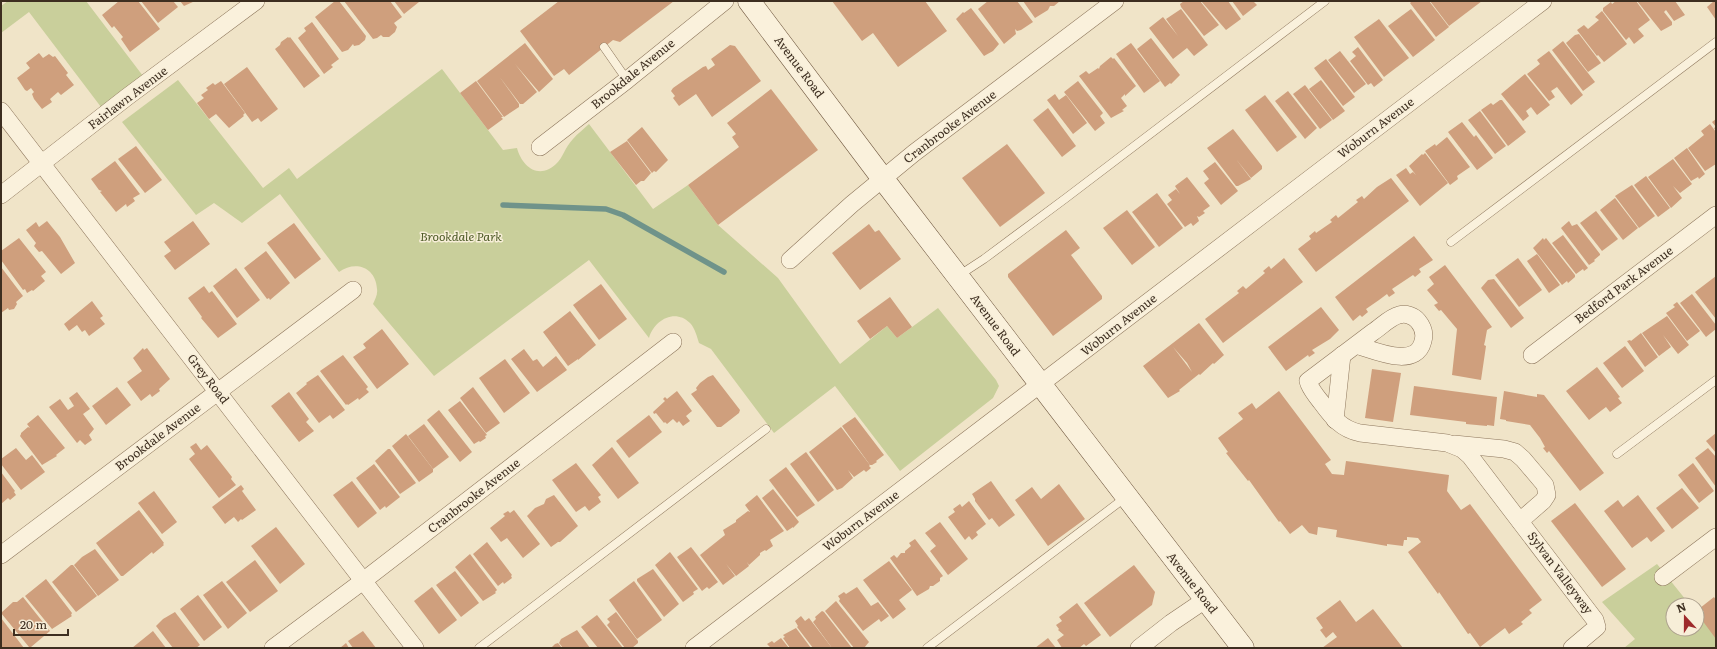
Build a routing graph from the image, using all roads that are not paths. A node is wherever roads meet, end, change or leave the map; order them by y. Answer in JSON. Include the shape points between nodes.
{"nodes":[{"id":1,"x":256,"y":1,"type":"edge"},
{"id":2,"x":725,"y":1,"type":"edge"},
{"id":3,"x":749,"y":1,"type":"edge"},
{"id":4,"x":1115,"y":1,"type":"edge"},
{"id":5,"x":1326,"y":1,"type":"edge"},
{"id":6,"x":1543,"y":1,"type":"edge"},
{"id":7,"x":1716,"y":42,"type":"edge"},
{"id":8,"x":604,"y":47,"type":"dead end"},
{"id":9,"x":627,"y":80,"type":"junction"},
{"id":10,"x":1,"y":111,"type":"edge"},
{"id":11,"x":540,"y":147,"type":"dead end"},
{"id":12,"x":42,"y":164,"type":"junction"},
{"id":13,"x":882,"y":179,"type":"junction"},
{"id":14,"x":1,"y":195,"type":"edge"},
{"id":15,"x":1716,"y":215,"type":"edge"},
{"id":16,"x":1452,"y":242,"type":"dead end"},
{"id":17,"x":790,"y":260,"type":"dead end"},
{"id":18,"x":958,"y":276,"type":"junction"},
{"id":19,"x":353,"y":290,"type":"dead end"},
{"id":20,"x":673,"y":342,"type":"dead end"},
{"id":21,"x":1356,"y":345,"type":"dead end"},
{"id":22,"x":1342,"y":355,"type":"junction"},
{"id":23,"x":1532,"y":355,"type":"dead end"},
{"id":24,"x":1716,"y":380,"type":"edge"},
{"id":25,"x":1041,"y":384,"type":"junction"},
{"id":26,"x":218,"y":392,"type":"junction"},
{"id":27,"x":1335,"y":420,"type":"junction"},
{"id":28,"x":766,"y":429,"type":"dead end"},
{"id":29,"x":1452,"y":444,"type":"junction"},
{"id":30,"x":1617,"y":454,"type":"dead end"},
{"id":31,"x":1126,"y":496,"type":"junction"},
{"id":32,"x":1520,"y":521,"type":"junction"},
{"id":33,"x":1716,"y":537,"type":"edge"},
{"id":34,"x":1,"y":555,"type":"edge"},
{"id":35,"x":1663,"y":576,"type":"dead end"},
{"id":36,"x":363,"y":581,"type":"junction"},
{"id":37,"x":1205,"y":600,"type":"junction"},
{"id":38,"x":1576,"y":645,"type":"edge"},
{"id":39,"x":273,"y":648,"type":"edge"},
{"id":40,"x":415,"y":648,"type":"edge"},
{"id":41,"x":479,"y":648,"type":"edge"},
{"id":42,"x":694,"y":648,"type":"edge"},
{"id":43,"x":927,"y":648,"type":"edge"},
{"id":44,"x":1140,"y":648,"type":"edge"},
{"id":45,"x":1243,"y":648,"type":"edge"}],
"edges":[{"from":1,"to":12,"type":"street","name":"Fairlawn Avenue"},
{"from":2,"to":9,"type":"street","name":"Brookdale Avenue"},
{"from":3,"to":13,"type":"main road","name":"Avenue Road"},
{"from":4,"to":13,"type":"street","name":"Cranbrooke Avenue"},
{"from":5,"to":18,"type":"lane","via":[[1066,198]]},
{"from":6,"to":25,"type":"street","name":"Woburn Avenue"},
{"from":7,"to":16,"type":"lane"},
{"from":8,"to":9,"type":"lane"},
{"from":9,"to":11,"type":"street","name":"Brookdale Avenue"},
{"from":10,"to":12,"type":"street","name":"Grey Road"},
{"from":12,"to":14,"type":"street","name":"Fairlawn Avenue"},
{"from":12,"to":26,"type":"street","name":"Grey Road"},
{"from":13,"to":17,"type":"street","name":"Cranbrooke Avenue"},
{"from":13,"to":18,"type":"main road","name":"Avenue Road"},
{"from":15,"to":23,"type":"street","name":"Bedford Park Avenue"},
{"from":18,"to":25,"type":"main road","name":"Avenue Road"},
{"from":19,"to":26,"type":"street","name":"Brookdale Avenue"},
{"from":20,"to":36,"type":"street","name":"Cranbrooke Avenue"},
{"from":21,"to":22,"type":"street","name":"Sylvan Valleyway"},
{"from":22,"to":27,"type":"street"},
{"from":22,"to":27,"type":"street","name":"Sylvan Valleyway","via":[[1308,381]]},
{"from":24,"to":30,"type":"lane"},
{"from":25,"to":31,"type":"main road","name":"Avenue Road"},
{"from":25,"to":42,"type":"street","name":"Woburn Avenue"},
{"from":26,"to":34,"type":"street","name":"Brookdale Avenue"},
{"from":26,"to":36,"type":"street","name":"Grey Road"},
{"from":27,"to":29,"type":"street","name":"Sylvan Valleyway","via":[[1354,432]]},
{"from":28,"to":41,"type":"lane"},
{"from":29,"to":32,"type":"street","name":"Sylvan Valleyway","via":[[1472,458]]},
{"from":29,"to":32,"type":"street","name":"Sylvan Valleyway","via":[[1504,448],[1515,452],[1523,459],[1545,485],[1548,495]]},
{"from":31,"to":37,"type":"main road","name":"Avenue Road"},
{"from":31,"to":43,"type":"lane"},
{"from":32,"to":38,"type":"street","name":"Sylvan Valleyway","via":[[1591,613],[1597,627]]},
{"from":33,"to":35,"type":"street"},
{"from":36,"to":39,"type":"street","name":"Cranbrooke Avenue"},
{"from":36,"to":40,"type":"street","name":"Grey Road"},
{"from":37,"to":44,"type":"street"},
{"from":37,"to":45,"type":"main road","name":"Avenue Road"}]}
